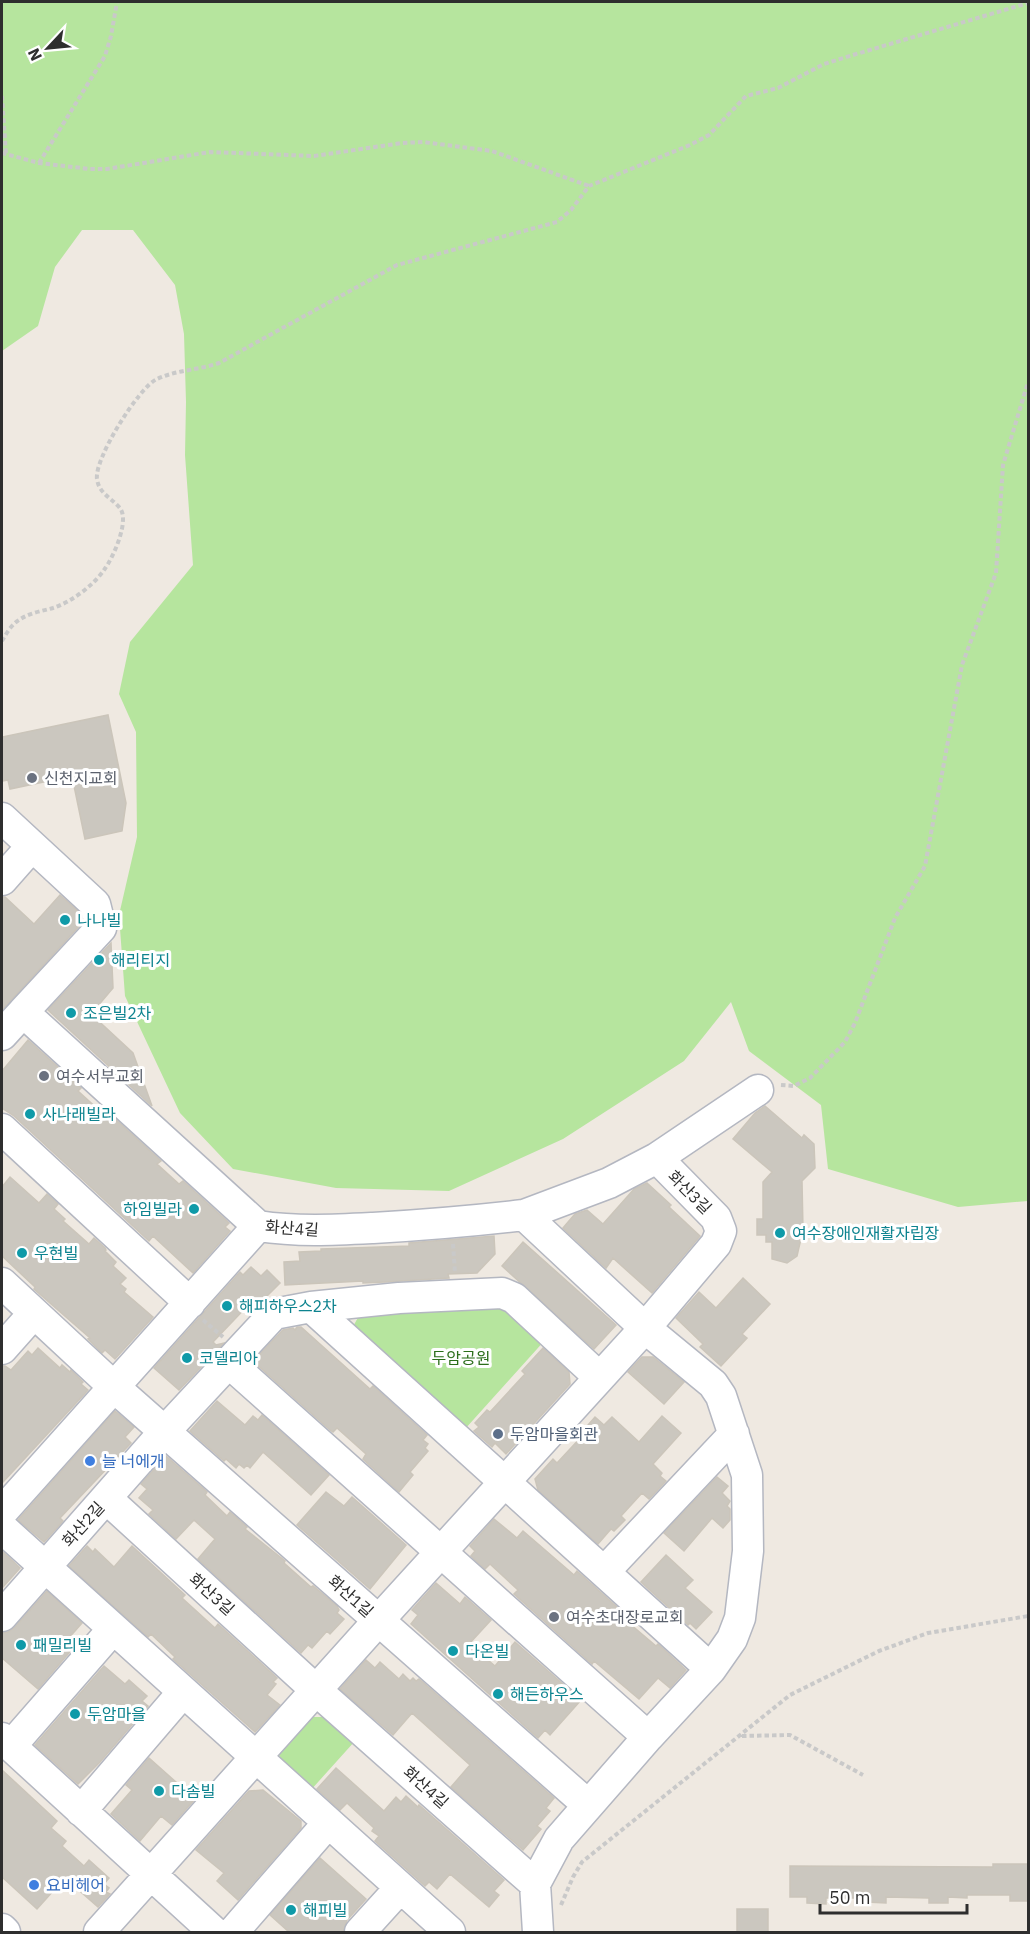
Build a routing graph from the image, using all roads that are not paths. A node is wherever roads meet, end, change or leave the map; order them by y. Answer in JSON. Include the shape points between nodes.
{"nodes":[{"id":1,"x":2,"y":818,"type":"edge"},
{"id":2,"x":32,"y":846,"type":"junction"},
{"id":3,"x":2,"y":880,"type":"edge"},
{"id":4,"x":23,"y":1012,"type":"junction"},
{"id":5,"x":2,"y":1035,"type":"edge"},
{"id":6,"x":758,"y":1090,"type":"road end"},
{"id":7,"x":2,"y":1129,"type":"edge"},
{"id":8,"x":657,"y":1158,"type":"junction"},
{"id":9,"x":524,"y":1215,"type":"junction"},
{"id":10,"x":258,"y":1226,"type":"junction"},
{"id":11,"x":2,"y":1282,"type":"edge"},
{"id":12,"x":188,"y":1305,"type":"junction"},
{"id":13,"x":311,"y":1307,"type":"junction"},
{"id":14,"x":34,"y":1313,"type":"junction"},
{"id":15,"x":645,"y":1328,"type":"junction"},
{"id":16,"x":2,"y":1349,"type":"edge"},
{"id":17,"x":233,"y":1357,"type":"junction"},
{"id":18,"x":599,"y":1377,"type":"junction"},
{"id":19,"x":114,"y":1387,"type":"junction"},
{"id":20,"x":165,"y":1431,"type":"junction"},
{"id":21,"x":734,"y":1434,"type":"junction"},
{"id":22,"x":504,"y":1482,"type":"junction"},
{"id":23,"x":106,"y":1498,"type":"junction"},
{"id":24,"x":2,"y":1512,"type":"edge"},
{"id":25,"x":2,"y":1528,"type":"edge"},
{"id":26,"x":441,"y":1552,"type":"junction"},
{"id":27,"x":44,"y":1567,"type":"junction"},
{"id":28,"x":604,"y":1572,"type":"junction"},
{"id":29,"x":2,"y":1616,"type":"edge"},
{"id":30,"x":378,"y":1621,"type":"junction"},
{"id":31,"x":113,"y":1629,"type":"junction"},
{"id":32,"x":711,"y":1670,"type":"junction"},
{"id":33,"x":317,"y":1690,"type":"junction"},
{"id":34,"x":183,"y":1692,"type":"junction"},
{"id":35,"x":648,"y":1737,"type":"junction"},
{"id":36,"x":6,"y":1742,"type":"edge"},
{"id":37,"x":255,"y":1758,"type":"junction"},
{"id":38,"x":588,"y":1805,"type":"junction"},
{"id":39,"x":81,"y":1811,"type":"junction"},
{"id":40,"x":328,"y":1823,"type":"junction"},
{"id":41,"x":150,"y":1874,"type":"junction"},
{"id":42,"x":535,"y":1884,"type":"junction"},
{"id":43,"x":400,"y":1888,"type":"junction"},
{"id":44,"x":2,"y":1929,"type":"edge"},
{"id":45,"x":538,"y":1929,"type":"edge"},
{"id":46,"x":5,"y":1932,"type":"edge"},
{"id":47,"x":99,"y":1932,"type":"edge"},
{"id":48,"x":214,"y":1932,"type":"edge"},
{"id":49,"x":233,"y":1932,"type":"edge"},
{"id":50,"x":360,"y":1932,"type":"edge"},
{"id":51,"x":450,"y":1932,"type":"edge"}],
"edges":[{"from":1,"to":2,"type":"street"},
{"from":2,"to":3,"type":"street"},
{"from":2,"to":4,"type":"street","via":[[96,904],[101,928]]},
{"from":4,"to":5,"type":"street"},
{"from":4,"to":10,"type":"street","name":"화산4길"},
{"from":6,"to":8,"type":"street","name":"화산3길"},
{"from":7,"to":12,"type":"street"},
{"from":8,"to":9,"type":"street","name":"화산4길","via":[[609,1183]]},
{"from":8,"to":15,"type":"street","name":"화산3길","via":[[716,1218],[721,1231],[716,1244]]},
{"from":9,"to":10,"type":"street","name":"화산4길","via":[[314,1231]]},
{"from":9,"to":15,"type":"street"},
{"from":10,"to":12,"type":"street"},
{"from":11,"to":14,"type":"street","name":"화산1길"},
{"from":12,"to":19,"type":"street"},
{"from":13,"to":17,"type":"street","via":[[274,1314]]},
{"from":13,"to":18,"type":"street","via":[[502,1293],[514,1298]]},
{"from":13,"to":22,"type":"street"},
{"from":14,"to":16,"type":"street"},
{"from":14,"to":19,"type":"street","name":"화산1길"},
{"from":15,"to":18,"type":"street","name":"화산3길"},
{"from":15,"to":21,"type":"street","via":[[713,1384]]},
{"from":17,"to":20,"type":"street"},
{"from":17,"to":26,"type":"street"},
{"from":18,"to":22,"type":"street","name":"화산3길"},
{"from":19,"to":20,"type":"street","name":"화산1길"},
{"from":19,"to":24,"type":"street"},
{"from":20,"to":23,"type":"street","name":"화산2길"},
{"from":20,"to":30,"type":"street","name":"화산1길"},
{"from":21,"to":28,"type":"street"},
{"from":21,"to":32,"type":"street","via":[[747,1475],[744,1596],[732,1639]]},
{"from":22,"to":26,"type":"street","name":"화산3길"},
{"from":22,"to":28,"type":"street"},
{"from":23,"to":27,"type":"street","name":"화산2길"},
{"from":23,"to":33,"type":"street","name":"화산3길"},
{"from":25,"to":27,"type":"street"},
{"from":26,"to":30,"type":"street","name":"화산3길"},
{"from":26,"to":35,"type":"street"},
{"from":27,"to":29,"type":"street","name":"화산2길"},
{"from":27,"to":31,"type":"street"},
{"from":28,"to":32,"type":"street"},
{"from":30,"to":33,"type":"street","name":"화산3길"},
{"from":30,"to":38,"type":"street","name":"화산1길"},
{"from":31,"to":34,"type":"street"},
{"from":31,"to":36,"type":"street"},
{"from":32,"to":35,"type":"street"},
{"from":33,"to":37,"type":"street","name":"화산3길"},
{"from":33,"to":42,"type":"street","name":"화산4길"},
{"from":34,"to":37,"type":"street"},
{"from":34,"to":39,"type":"street"},
{"from":35,"to":38,"type":"street"},
{"from":36,"to":39,"type":"street"},
{"from":37,"to":40,"type":"street"},
{"from":37,"to":41,"type":"street","name":"화산3길"},
{"from":38,"to":42,"type":"street","via":[[559,1839]]},
{"from":39,"to":41,"type":"street"},
{"from":40,"to":43,"type":"street"},
{"from":40,"to":49,"type":"street"},
{"from":41,"to":47,"type":"street","name":"화산3길"},
{"from":41,"to":48,"type":"street"},
{"from":42,"to":45,"type":"street"},
{"from":43,"to":50,"type":"street"},
{"from":43,"to":51,"type":"street"},
{"from":44,"to":46,"type":"street"}]}
